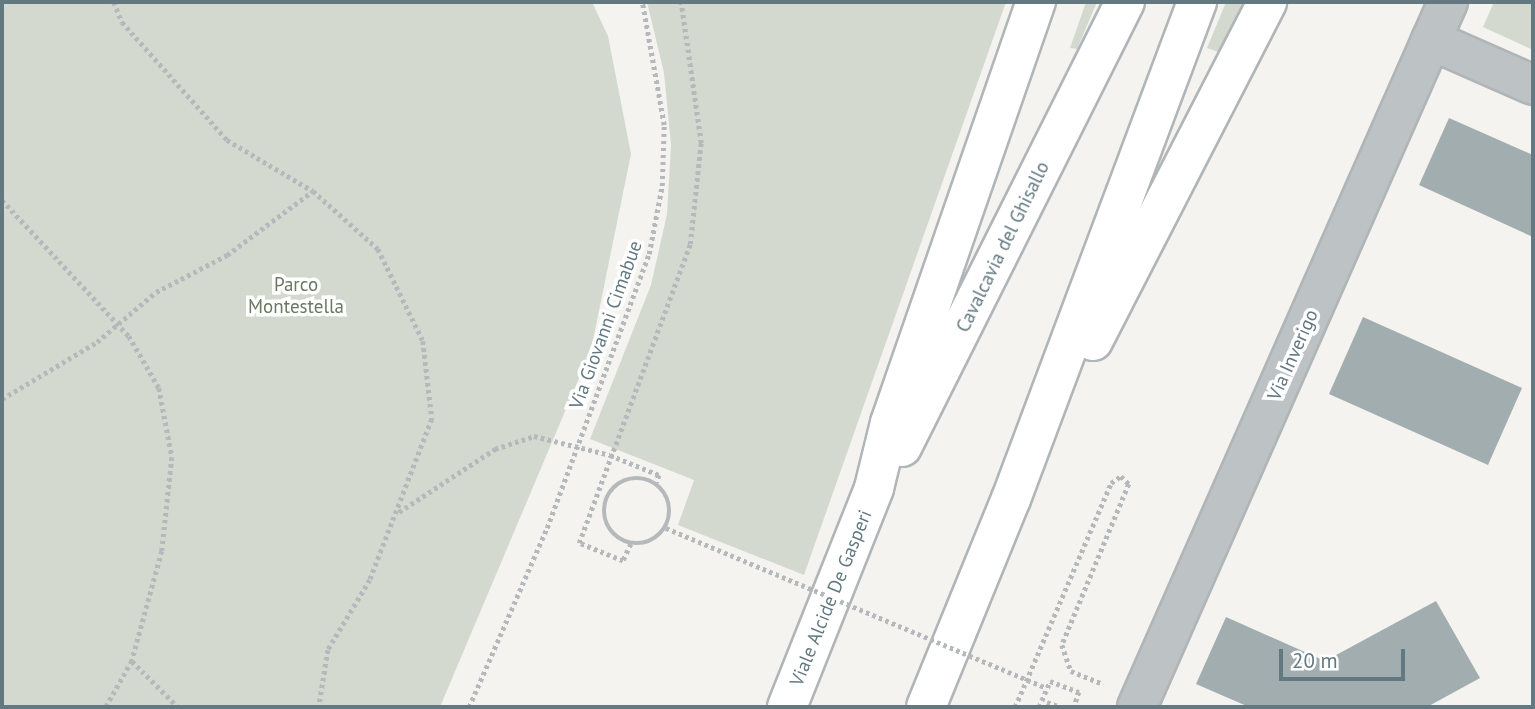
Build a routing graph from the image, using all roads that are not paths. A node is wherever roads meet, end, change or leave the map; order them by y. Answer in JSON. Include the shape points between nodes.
{"nodes":[{"id":1,"x":1036,"y":2,"type":"edge"},
{"id":2,"x":1125,"y":2,"type":"edge"},
{"id":3,"x":1197,"y":2,"type":"edge"},
{"id":4,"x":1267,"y":2,"type":"edge"},
{"id":5,"x":1448,"y":2,"type":"edge"},
{"id":6,"x":1431,"y":40,"type":"junction"},
{"id":7,"x":1533,"y":85,"type":"edge"},
{"id":8,"x":874,"y":488,"type":"junction"},
{"id":9,"x":1012,"y":499,"type":"junction"},
{"id":10,"x":787,"y":707,"type":"edge"},
{"id":11,"x":926,"y":707,"type":"edge"},
{"id":12,"x":1138,"y":707,"type":"edge"}],
"edges":[{"from":1,"to":8,"type":"highway","via":[[890,423]]},
{"from":2,"to":8,"type":"highway","name":"Cavalcavia del Ghisallo","via":[[909,438]]},
{"from":3,"to":9,"type":"highway"},
{"from":4,"to":9,"type":"highway"},
{"from":5,"to":6,"type":"street","name":"Via Inverigo"},
{"from":6,"to":7,"type":"street"},
{"from":6,"to":12,"type":"street","name":"Via Inverigo"},
{"from":8,"to":10,"type":"highway","name":"Viale Alcide De Gasperi"},
{"from":9,"to":11,"type":"highway"}]}
